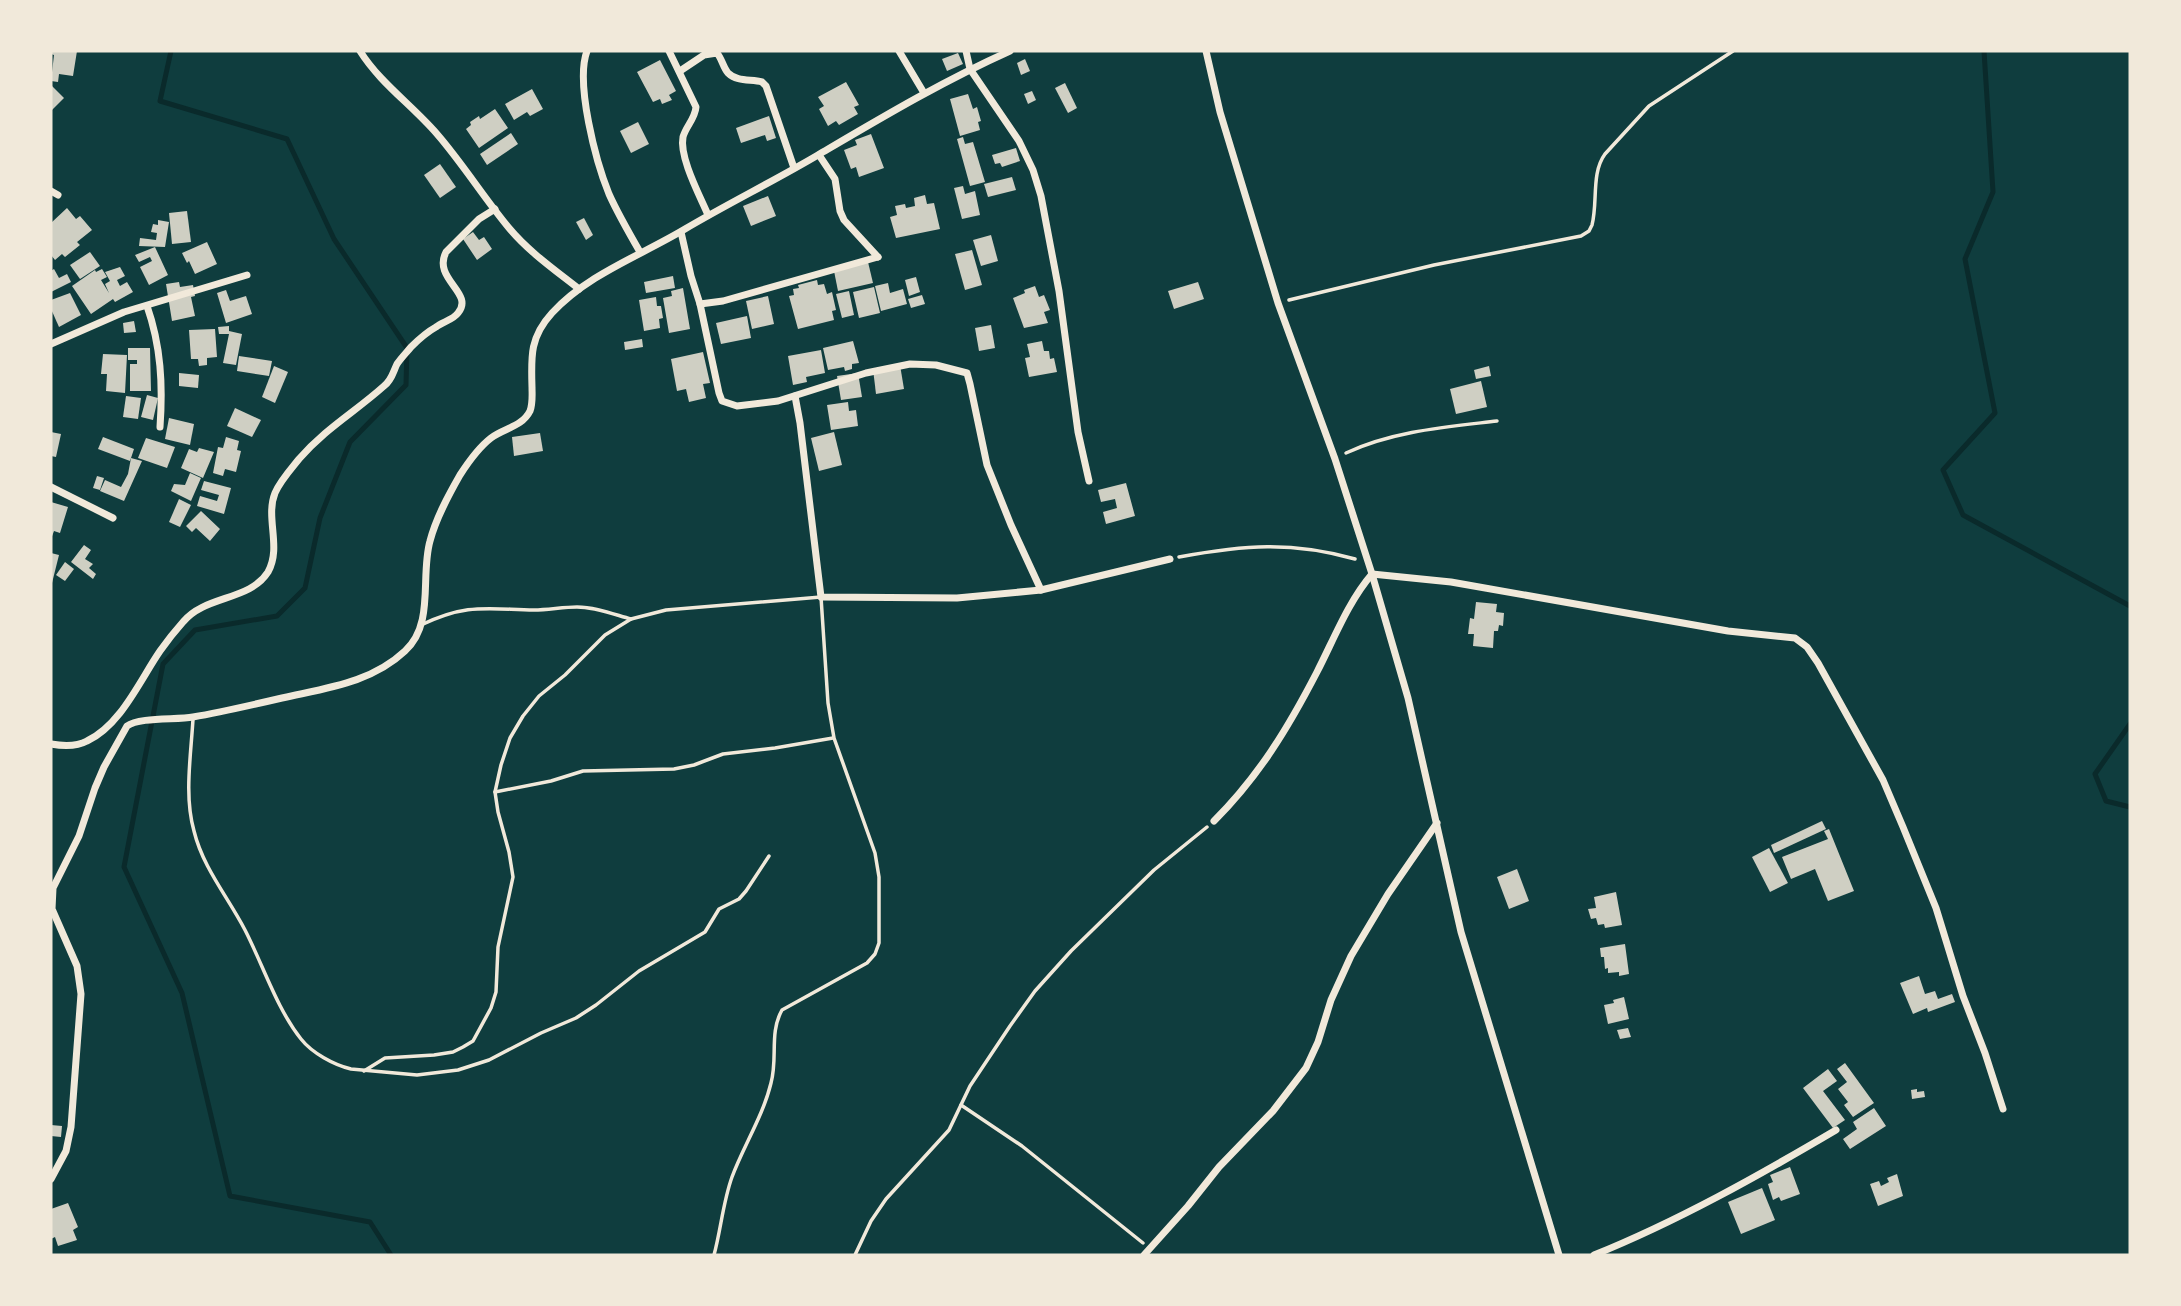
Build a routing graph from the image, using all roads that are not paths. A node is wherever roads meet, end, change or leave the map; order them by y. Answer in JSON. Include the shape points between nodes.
{"nodes":[{"id":1,"x":360,"y":51,"type":"edge"},
{"id":2,"x":587,"y":51,"type":"edge"},
{"id":3,"x":669,"y":51,"type":"edge"},
{"id":4,"x":899,"y":51,"type":"edge"},
{"id":5,"x":966,"y":51,"type":"edge"},
{"id":6,"x":1010,"y":51,"type":"edge"},
{"id":7,"x":1206,"y":51,"type":"edge"},
{"id":8,"x":970,"y":69,"type":"junction"},
{"id":9,"x":680,"y":71,"type":"junction"},
{"id":10,"x":925,"y":93,"type":"junction"},
{"id":11,"x":819,"y":155,"type":"junction"},
{"id":12,"x":794,"y":168,"type":"junction"},
{"id":13,"x":495,"y":209,"type":"junction"},
{"id":14,"x":708,"y":215,"type":"junction"},
{"id":15,"x":681,"y":232,"type":"junction"},
{"id":16,"x":640,"y":252,"type":"junction"},
{"id":17,"x":247,"y":275,"type":"dead end"},
{"id":18,"x":579,"y":289,"type":"junction"},
{"id":19,"x":700,"y":304,"type":"junction"},
{"id":20,"x":147,"y":306,"type":"junction"},
{"id":21,"x":51,"y":344,"type":"edge"},
{"id":22,"x":795,"y":396,"type":"junction"},
{"id":23,"x":160,"y":427,"type":"dead end"},
{"id":24,"x":1089,"y":481,"type":"dead end"},
{"id":25,"x":51,"y":488,"type":"edge"},
{"id":26,"x":113,"y":518,"type":"dead end"},
{"id":27,"x":1170,"y":559,"type":"road end"},
{"id":28,"x":1372,"y":574,"type":"junction"},
{"id":29,"x":1041,"y":590,"type":"junction"},
{"id":30,"x":821,"y":597,"type":"junction"},
{"id":31,"x":631,"y":619,"type":"junction"},
{"id":32,"x":421,"y":625,"type":"junction"},
{"id":33,"x":193,"y":717,"type":"junction"},
{"id":34,"x":834,"y":737,"type":"junction"},
{"id":35,"x":51,"y":744,"type":"edge"},
{"id":36,"x":495,"y":792,"type":"junction"},
{"id":37,"x":1214,"y":821,"type":"road end"},
{"id":38,"x":1437,"y":824,"type":"junction"},
{"id":39,"x":769,"y":856,"type":"dead end"},
{"id":40,"x":363,"y":1071,"type":"junction"},
{"id":41,"x":2003,"y":1109,"type":"dead end"},
{"id":42,"x":1836,"y":1130,"type":"dead end"},
{"id":43,"x":51,"y":1179,"type":"edge"},
{"id":44,"x":1147,"y":1252,"type":"edge"},
{"id":45,"x":714,"y":1255,"type":"edge"},
{"id":46,"x":1559,"y":1255,"type":"edge"},
{"id":47,"x":1594,"y":1255,"type":"edge"}],
"edges":[{"from":1,"to":13,"type":"street","via":[[382,80],[458,157]]},
{"from":2,"to":16,"type":"street","via":[[585,97],[600,167]]},
{"from":3,"to":9,"type":"street"},
{"from":4,"to":10,"type":"street"},
{"from":5,"to":8,"type":"street"},
{"from":6,"to":8,"type":"street"},
{"from":7,"to":28,"type":"street","via":[[1278,303]]},
{"from":8,"to":10,"type":"street"},
{"from":8,"to":24,"type":"street","via":[[1018,141],[1041,197]]},
{"from":9,"to":12,"type":"street","via":[[704,55],[717,53],[733,77],[762,82]]},
{"from":9,"to":14,"type":"street","via":[[696,107],[683,146]]},
{"from":10,"to":11,"type":"street"},
{"from":11,"to":12,"type":"street"},
{"from":11,"to":19,"type":"street","via":[[835,179],[844,220],[878,257]]},
{"from":12,"to":14,"type":"street"},
{"from":13,"to":18,"type":"street","via":[[527,246]]},
{"from":13,"to":35,"type":"street","via":[[479,219],[443,257],[445,276],[461,299],[457,315],[411,348],[387,384],[323,434],[274,494],[273,556],[268,571],[241,593],[192,611],[111,723],[87,741]]},
{"from":14,"to":15,"type":"street"},
{"from":15,"to":16,"type":"street"},
{"from":15,"to":19,"type":"street"},
{"from":16,"to":18,"type":"street"},
{"from":17,"to":20,"type":"street"},
{"from":18,"to":32,"type":"street","via":[[538,331],[531,357],[529,412],[517,426],[494,436],[474,453],[443,507],[426,555]]},
{"from":19,"to":22,"type":"street","via":[[722,401],[737,406]]},
{"from":20,"to":21,"type":"street"},
{"from":20,"to":23,"type":"street","via":[[160,353]]},
{"from":22,"to":29,"type":"street","via":[[866,373],[910,365],[936,365],[967,373],[987,465]]},
{"from":22,"to":30,"type":"street"},
{"from":25,"to":26,"type":"street"},
{"from":27,"to":29,"type":"street"},
{"from":28,"to":37,"type":"street","via":[[1352,602],[1301,705],[1271,753]]},
{"from":28,"to":38,"type":"street","via":[[1408,698]]},
{"from":28,"to":41,"type":"street","via":[[1451,582],[1728,631],[1795,638],[1807,647],[1883,780],[1936,908]]},
{"from":29,"to":30,"type":"street","via":[[957,598]]},
{"from":30,"to":31,"type":"lane","via":[[666,610]]},
{"from":30,"to":34,"type":"lane"},
{"from":31,"to":32,"type":"lane","via":[[591,608],[479,607]]},
{"from":31,"to":36,"type":"lane","via":[[597,643],[523,716],[500,765]]},
{"from":32,"to":33,"type":"street","via":[[408,649],[386,667],[356,681]]},
{"from":33,"to":40,"type":"lane","via":[[189,795],[203,860],[303,1041],[342,1067]]},
{"from":33,"to":43,"type":"street","via":[[140,720],[127,726],[104,766],[79,836],[53,888],[51,909],[77,966],[81,994],[71,1127],[66,1151]]},
{"from":34,"to":36,"type":"lane","via":[[723,754],[674,769],[583,771]]},
{"from":34,"to":45,"type":"lane","via":[[875,853],[878,943],[867,963],[782,1010],[776,1021],[772,1080],[731,1180]]},
{"from":36,"to":40,"type":"lane","via":[[513,877],[491,1007],[473,1041],[453,1052],[385,1058]]},
{"from":38,"to":44,"type":"street","via":[[1351,956],[1306,1068]]},
{"from":38,"to":46,"type":"street","via":[[1461,932]]},
{"from":39,"to":40,"type":"lane","via":[[746,891],[719,909],[705,932],[639,971],[576,1018],[458,1070],[417,1075]]},
{"from":42,"to":47,"type":"street","via":[[1727,1192]]}]}
